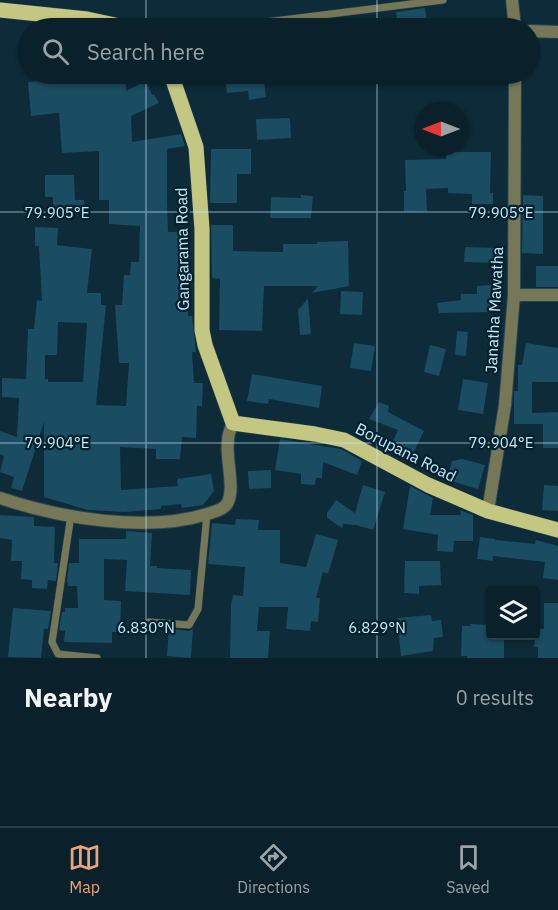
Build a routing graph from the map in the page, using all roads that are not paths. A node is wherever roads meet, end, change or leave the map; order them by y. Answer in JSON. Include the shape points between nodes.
{"nodes":[{"id":1,"x":443,"y":0,"type":"edge"},
{"id":2,"x":512,"y":0,"type":"edge"},
{"id":3,"x":0,"y":10,"type":"edge"},
{"id":4,"x":77,"y":18,"type":"edge"},
{"id":5,"x":298,"y":18,"type":"edge"},
{"id":6,"x":513,"y":18,"type":"edge"},
{"id":7,"x":540,"y":31,"type":"edge"},
{"id":8,"x":558,"y":32,"type":"edge"},
{"id":9,"x":174,"y":84,"type":"edge"},
{"id":10,"x":515,"y":84,"type":"edge"},
{"id":11,"x":514,"y":295,"type":"junction"},
{"id":12,"x":558,"y":295,"type":"edge"},
{"id":13,"x":233,"y":423,"type":"junction"},
{"id":14,"x":0,"y":498,"type":"edge"},
{"id":15,"x":488,"y":511,"type":"junction"},
{"id":16,"x":207,"y":514,"type":"junction"},
{"id":17,"x":70,"y":515,"type":"junction"},
{"id":18,"x":558,"y":530,"type":"edge"},
{"id":19,"x":149,"y":622,"type":"dead end"},
{"id":20,"x":97,"y":658,"type":"edge"}],
"edges":[{"from":1,"to":5,"type":"lane"},
{"from":2,"to":6,"type":"street"},
{"from":3,"to":4,"type":"main road"},
{"from":7,"to":8,"type":"street"},
{"from":9,"to":13,"type":"main road","name":"Gangarama Road","via":[[196,147],[202,229],[202,330]]},
{"from":10,"to":11,"type":"street","name":"Janatha Mawatha"},
{"from":11,"to":12,"type":"street"},
{"from":11,"to":15,"type":"street","name":"Janatha Mawatha","via":[[505,405]]},
{"from":13,"to":15,"type":"main road","name":"Borupana Road","via":[[344,440]]},
{"from":13,"to":16,"type":"street","via":[[227,441],[227,504]]},
{"from":14,"to":17,"type":"street"},
{"from":15,"to":18,"type":"main road","name":"Borupana Road"},
{"from":16,"to":17,"type":"street","via":[[187,520],[128,524]]},
{"from":16,"to":19,"type":"lane","via":[[198,609],[189,625]]},
{"from":17,"to":20,"type":"lane","via":[[52,642],[58,654]]}]}
